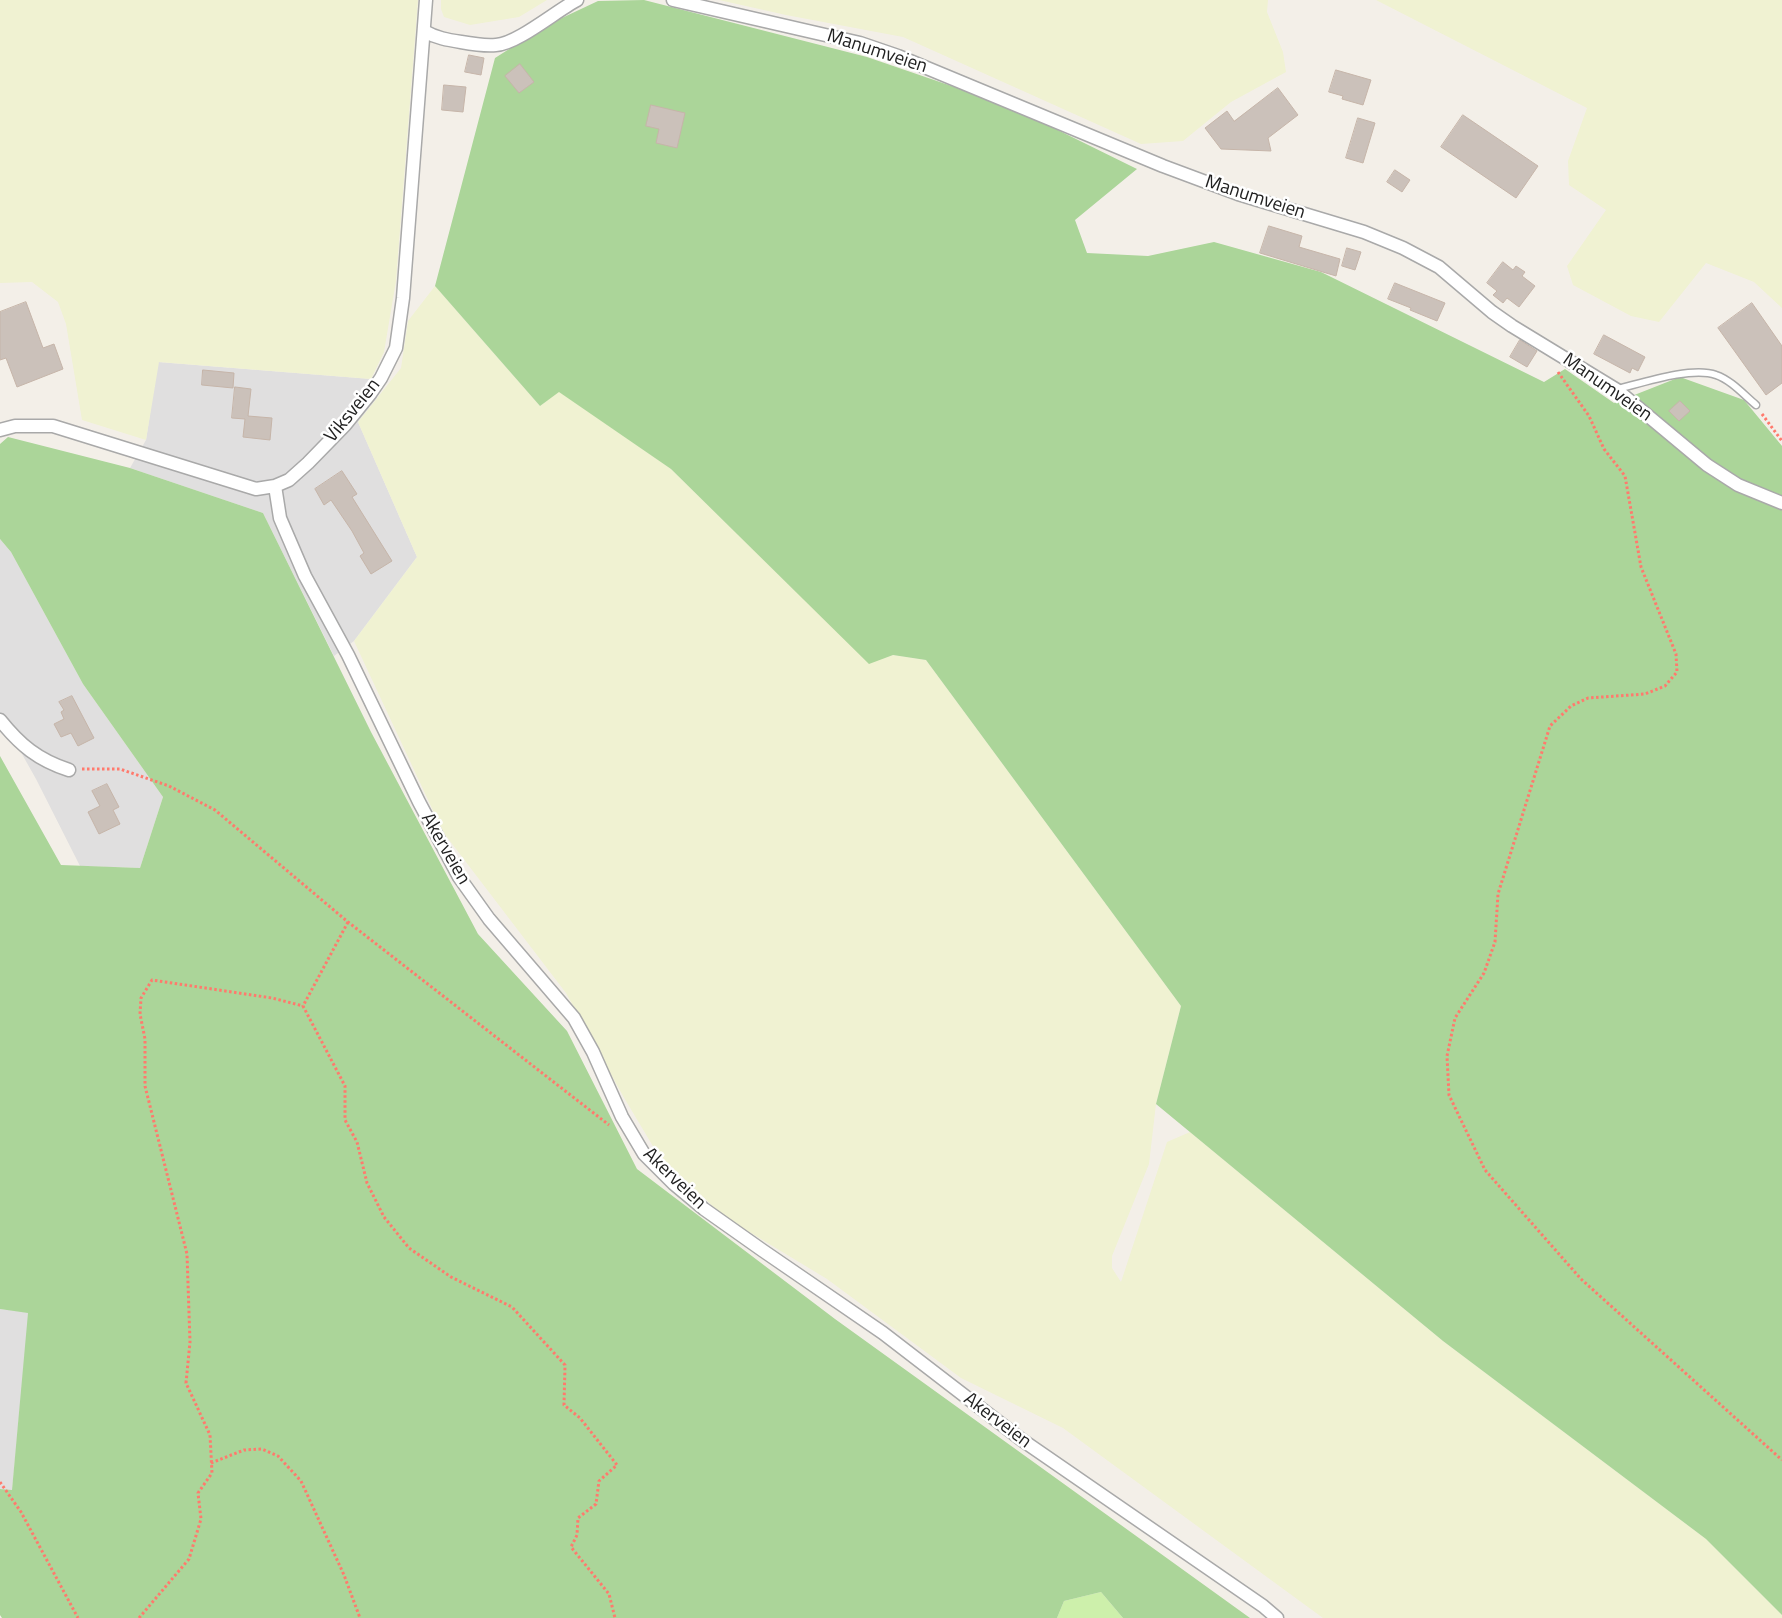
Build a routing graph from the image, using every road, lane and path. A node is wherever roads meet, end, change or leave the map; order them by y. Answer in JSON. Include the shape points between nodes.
{"nodes":[{"id":1,"x":426,"y":0,"type":"edge"},
{"id":2,"x":577,"y":0,"type":"edge"},
{"id":3,"x":674,"y":0,"type":"edge"},
{"id":4,"x":424,"y":32,"type":"junction"},
{"id":5,"x":1558,"y":371,"type":"dead end"},
{"id":6,"x":1616,"y":390,"type":"junction"},
{"id":7,"x":1756,"y":405,"type":"joint"},
{"id":8,"x":0,"y":430,"type":"edge"},
{"id":9,"x":1782,"y":442,"type":"edge"},
{"id":10,"x":275,"y":486,"type":"junction"},
{"id":11,"x":1782,"y":503,"type":"edge"},
{"id":12,"x":0,"y":720,"type":"edge"},
{"id":13,"x":69,"y":770,"type":"joint"},
{"id":14,"x":348,"y":922,"type":"junction"},
{"id":15,"x":303,"y":1006,"type":"junction"},
{"id":16,"x":614,"y":1127,"type":"dead end"},
{"id":17,"x":1782,"y":1460,"type":"edge"},
{"id":18,"x":211,"y":1463,"type":"junction"},
{"id":19,"x":0,"y":1482,"type":"edge"},
{"id":20,"x":78,"y":1618,"type":"edge"},
{"id":21,"x":140,"y":1618,"type":"edge"},
{"id":22,"x":360,"y":1618,"type":"edge"},
{"id":23,"x":615,"y":1618,"type":"edge"},
{"id":24,"x":1277,"y":1618,"type":"edge"}],
"edges":[{"from":1,"to":4,"type":"street","name":"Viksveien"},
{"from":2,"to":4,"type":"street","via":[[515,40],[497,45],[478,45],[434,37]]},
{"from":3,"to":6,"type":"street","name":"Manumveien","via":[[860,43],[1163,166],[1230,191],[1386,240],[1439,268],[1512,326]]},
{"from":4,"to":10,"type":"street","name":"Viksveien","via":[[396,348],[370,394],[345,425],[289,480]]},
{"from":5,"to":17,"type":"path","via":[[1589,416],[1604,449],[1624,476],[1641,567],[1676,654],[1677,672],[1665,686],[1646,694],[1588,698],[1571,706],[1550,726],[1498,894],[1495,942],[1484,973],[1455,1018],[1446,1056],[1449,1095],[1485,1170],[1581,1279]]},
{"from":6,"to":7,"type":"lane","via":[[1690,372],[1716,374]]},
{"from":6,"to":11,"type":"street","name":"Manumveien","via":[[1707,465],[1738,485]]},
{"from":7,"to":9,"type":"path"},
{"from":8,"to":10,"type":"street","name":"Viksveien","via":[[15,426],[53,426],[256,489]]},
{"from":10,"to":24,"type":"street","name":"Akerveien","via":[[280,518],[305,576],[459,877],[489,919],[574,1018],[644,1154],[704,1209],[884,1333],[1022,1440]]},
{"from":12,"to":13,"type":"street","via":[[25,747],[50,764]]},
{"from":13,"to":14,"type":"path","via":[[120,769],[170,786],[214,810]]},
{"from":14,"to":15,"type":"path"},
{"from":14,"to":16,"type":"path"},
{"from":15,"to":18,"type":"path","via":[[272,998],[152,980],[140,998],[145,1086],[187,1254],[190,1342],[186,1383],[210,1435]]},
{"from":15,"to":23,"type":"path","via":[[346,1086],[345,1120],[358,1142],[366,1184],[384,1217],[409,1248],[451,1278],[512,1307],[565,1365],[564,1405],[580,1418],[617,1465],[599,1481],[596,1504],[578,1518],[578,1535],[571,1548],[609,1594]]},
{"from":18,"to":21,"type":"path","via":[[212,1473],[198,1493],[201,1519],[189,1559]]},
{"from":18,"to":22,"type":"path","via":[[244,1450],[262,1449],[278,1456],[301,1481]]},
{"from":19,"to":20,"type":"path","via":[[21,1512]]}]}
